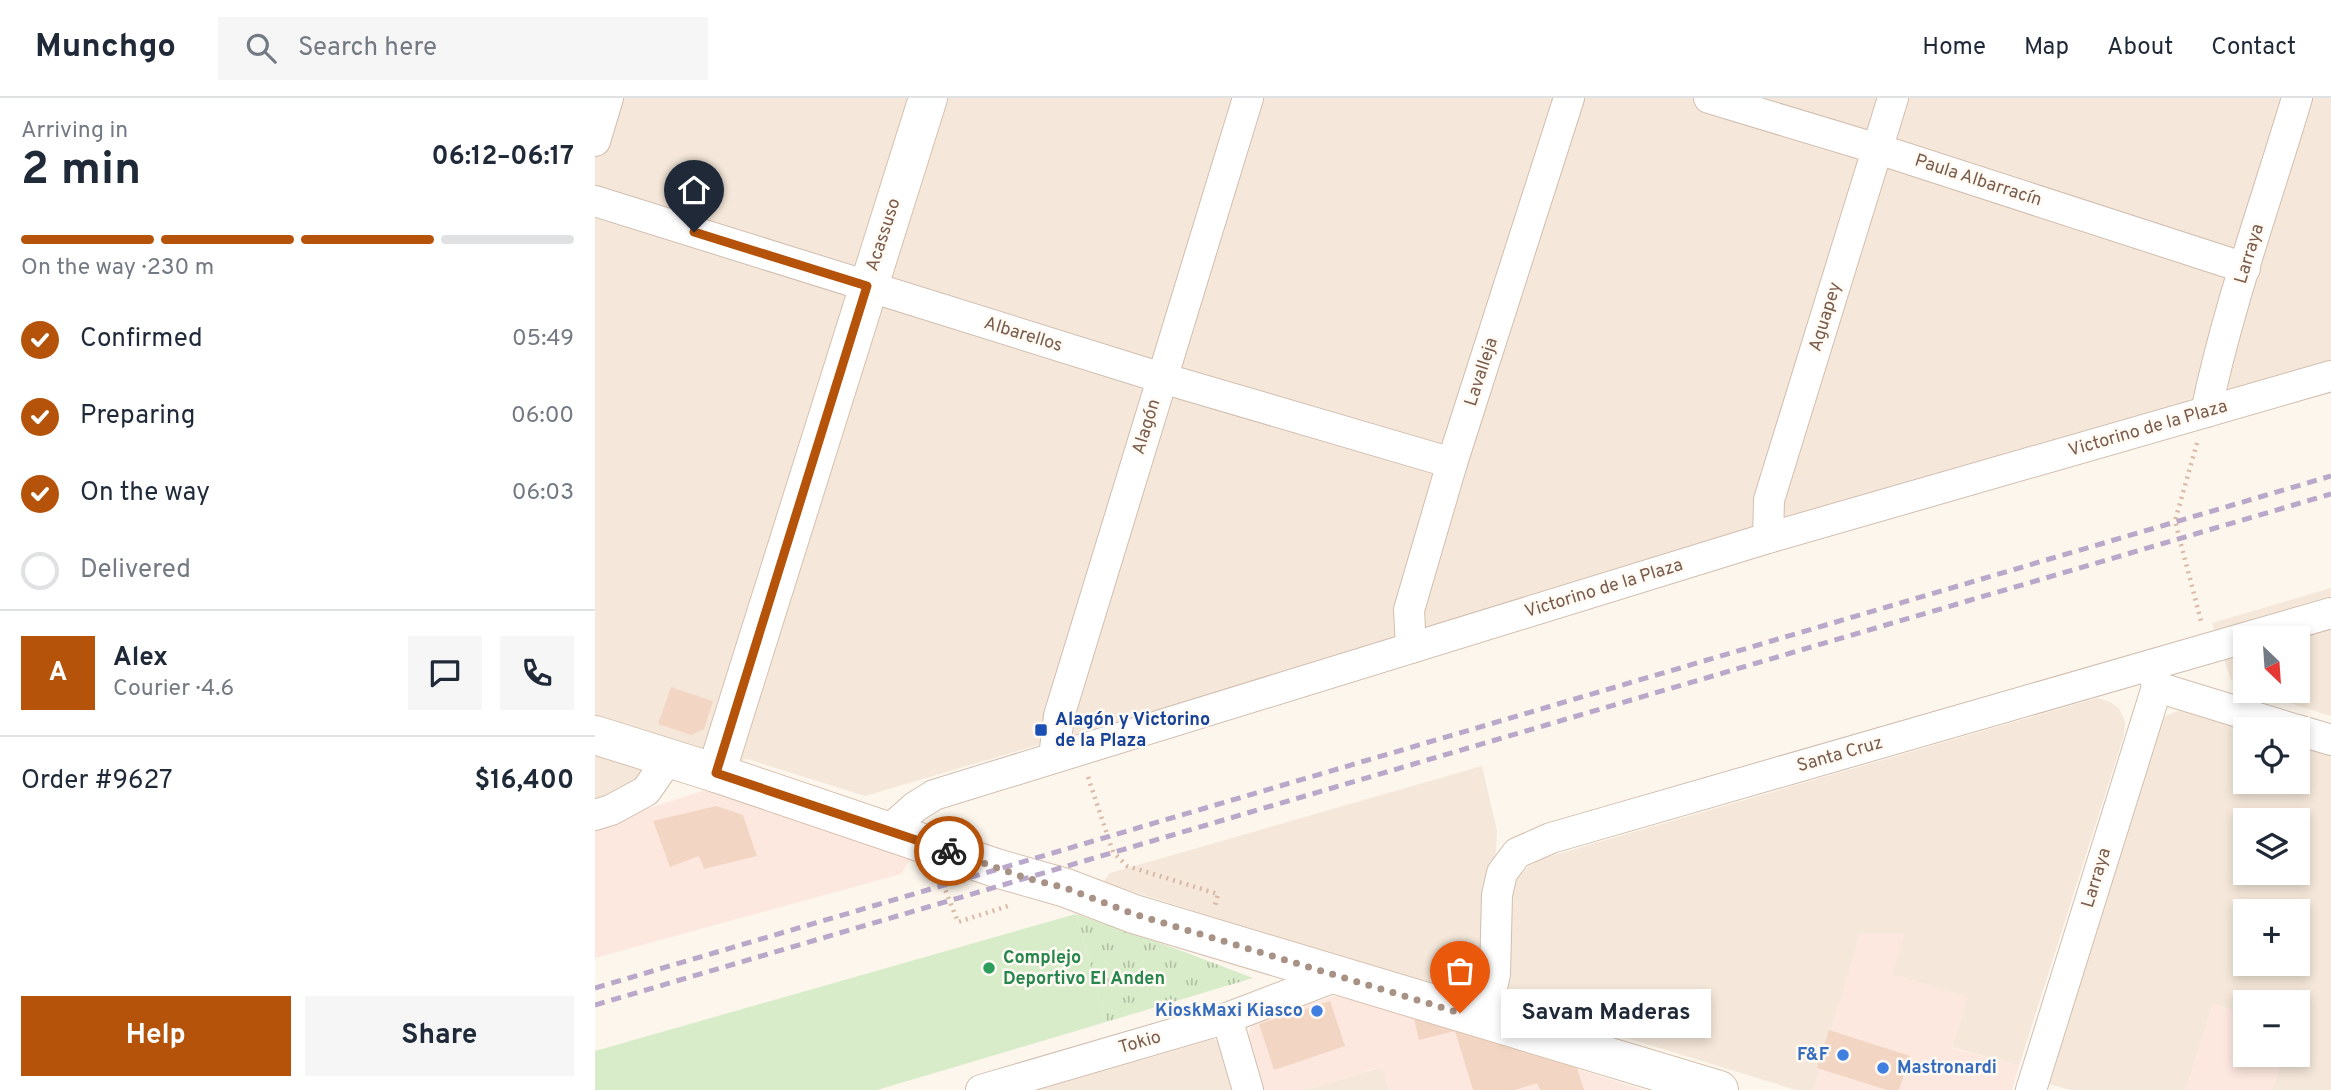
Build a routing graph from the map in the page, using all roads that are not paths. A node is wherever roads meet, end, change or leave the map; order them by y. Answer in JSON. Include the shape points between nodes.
{"nodes":[{"id":1,"x":608,"y":98,"type":"edge"},
{"id":2,"x":927,"y":98,"type":"edge"},
{"id":3,"x":1248,"y":98,"type":"edge"},
{"id":4,"x":1569,"y":98,"type":"edge"},
{"id":5,"x":1709,"y":98,"type":"edge"},
{"id":6,"x":1893,"y":98,"type":"edge"},
{"id":7,"x":2298,"y":98,"type":"edge"},
{"id":8,"x":595,"y":141,"type":"edge"},
{"id":9,"x":1878,"y":149,"type":"junction"},
{"id":10,"x":595,"y":201,"type":"edge"},
{"id":11,"x":2245,"y":268,"type":"junction"},
{"id":12,"x":867,"y":286,"type":"junction"},
{"id":13,"x":2331,"y":376,"type":"edge"},
{"id":14,"x":1162,"y":378,"type":"junction"},
{"id":15,"x":2206,"y":412,"type":"junction"},
{"id":16,"x":1452,"y":463,"type":"junction"},
{"id":17,"x":1768,"y":538,"type":"junction"},
{"id":18,"x":2331,"y":613,"type":"edge"},
{"id":19,"x":1411,"y":648,"type":"junction"},
{"id":20,"x":2154,"y":676,"type":"junction"},
{"id":21,"x":2263,"y":717,"type":"edge"},
{"id":22,"x":2310,"y":734,"type":"edge"},
{"id":23,"x":595,"y":735,"type":"edge"},
{"id":24,"x":2331,"y":740,"type":"edge"},
{"id":25,"x":1067,"y":753,"type":"junction"},
{"id":26,"x":669,"y":758,"type":"junction"},
{"id":27,"x":716,"y":773,"type":"junction"},
{"id":28,"x":595,"y":815,"type":"edge"},
{"id":29,"x":889,"y":830,"type":"junction"},
{"id":30,"x":1337,"y":975,"type":"junction"},
{"id":31,"x":1227,"y":1018,"type":"junction"},
{"id":32,"x":1485,"y":1020,"type":"junction"},
{"id":33,"x":981,"y":1090,"type":"edge"},
{"id":34,"x":1248,"y":1090,"type":"edge"},
{"id":35,"x":1719,"y":1090,"type":"edge"},
{"id":36,"x":2031,"y":1090,"type":"edge"}],
"edges":[{"from":1,"to":8,"type":"street"},
{"from":2,"to":12,"type":"main road","name":"Acassuso"},
{"from":3,"to":14,"type":"street","name":"Alagón"},
{"from":4,"to":16,"type":"street","name":"Lavalleja"},
{"from":5,"to":9,"type":"street","name":"Paula Albarracín"},
{"from":6,"to":9,"type":"street","name":"Aguapey"},
{"from":7,"to":11,"type":"street","name":"Larraya"},
{"from":9,"to":11,"type":"street","name":"Paula Albarracín"},
{"from":9,"to":17,"type":"street","name":"Aguapey","via":[[1769,500]]},
{"from":10,"to":12,"type":"street","name":"Albarellos"},
{"from":11,"to":15,"type":"street","name":"Larraya"},
{"from":12,"to":14,"type":"street","name":"Albarellos"},
{"from":12,"to":27,"type":"main road","name":"Acassuso"},
{"from":13,"to":15,"type":"street","name":"Victorino de la Plaza"},
{"from":14,"to":16,"type":"street","name":"Albarellos"},
{"from":14,"to":25,"type":"street","name":"Alagón","via":[[1059,716]]},
{"from":15,"to":17,"type":"street","name":"Victorino de la Plaza"},
{"from":16,"to":19,"type":"street","name":"Lavalleja","via":[[1409,610]]},
{"from":17,"to":19,"type":"street","name":"Victorino de la Plaza"},
{"from":18,"to":20,"type":"street","name":"Santa Cruz","via":[[2208,649]]},
{"from":19,"to":25,"type":"street","name":"Victorino de la Plaza"},
{"from":20,"to":21,"type":"street"},
{"from":20,"to":32,"type":"street","name":"Santa Cruz","via":[[1551,838],[1517,853],[1502,873],[1497,895],[1495,974]]},
{"from":20,"to":36,"type":"street","name":"Larraya"},
{"from":22,"to":24,"type":"street"},
{"from":23,"to":26,"type":"main road"},
{"from":25,"to":29,"type":"street","name":"Victorino de la Plaza","via":[[934,795]]},
{"from":26,"to":27,"type":"main road"},
{"from":26,"to":28,"type":"street","via":[[646,791]]},
{"from":27,"to":29,"type":"main road"},
{"from":29,"to":30,"type":"main road","via":[[1134,914]]},
{"from":30,"to":31,"type":"street","name":"Tokio"},
{"from":30,"to":32,"type":"main road"},
{"from":31,"to":33,"type":"street","name":"Tokio"},
{"from":31,"to":34,"type":"street"},
{"from":32,"to":35,"type":"main road"}]}
